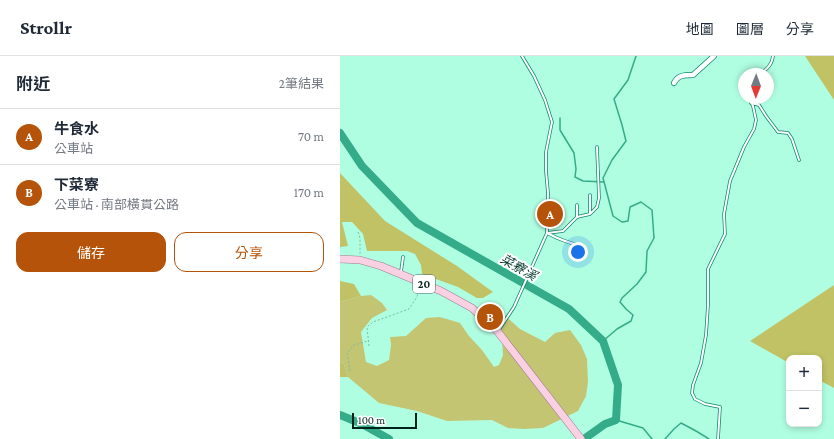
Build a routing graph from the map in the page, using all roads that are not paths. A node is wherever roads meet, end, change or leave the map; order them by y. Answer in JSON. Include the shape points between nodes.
{"nodes":[{"id":1,"x":522,"y":56,"type":"edge"},
{"id":2,"x":714,"y":56,"type":"edge"},
{"id":3,"x":773,"y":56,"type":"edge"},
{"id":4,"x":768,"y":68,"type":"edge"},
{"id":5,"x":674,"y":84,"type":"dead end"},
{"id":6,"x":752,"y":104,"type":"edge"},
{"id":7,"x":755,"y":104,"type":"edge"},
{"id":8,"x":597,"y":147,"type":"dead end"},
{"id":9,"x":799,"y":160,"type":"dead end"},
{"id":10,"x":590,"y":195,"type":"dead end"},
{"id":11,"x":577,"y":205,"type":"dead end"},
{"id":12,"x":590,"y":214,"type":"junction"},
{"id":13,"x":577,"y":216,"type":"junction"},
{"id":14,"x":547,"y":233,"type":"junction"},
{"id":15,"x":582,"y":246,"type":"dead end"},
{"id":16,"x":403,"y":257,"type":"dead end"},
{"id":17,"x":340,"y":259,"type":"edge"},
{"id":18,"x":401,"y":274,"type":"junction"},
{"id":19,"x":498,"y":332,"type":"junction"},
{"id":20,"x":582,"y":439,"type":"edge"},
{"id":21,"x":718,"y":439,"type":"edge"}],
"edges":[{"from":1,"to":14,"type":"lane","via":[[545,100],[552,122],[546,152]]},
{"from":2,"to":5,"type":"street","via":[[693,75],[682,75]]},
{"from":3,"to":4,"type":"lane"},
{"from":6,"to":21,"type":"lane","via":[[756,120],[754,130],[730,181],[724,214],[725,234],[708,269],[706,335],[692,393],[694,399],[720,406]]},
{"from":7,"to":9,"type":"lane","via":[[759,105],[778,132],[788,133]]},
{"from":8,"to":12,"type":"lane","via":[[597,208]]},
{"from":10,"to":12,"type":"lane"},
{"from":11,"to":13,"type":"lane"},
{"from":12,"to":13,"type":"lane"},
{"from":13,"to":14,"type":"lane","via":[[563,231]]},
{"from":14,"to":15,"type":"lane"},
{"from":14,"to":19,"type":"lane","via":[[514,307]]},
{"from":16,"to":18,"type":"lane"},
{"from":17,"to":18,"type":"main road","number":"20","via":[[360,260]]},
{"from":18,"to":19,"type":"main road","number":"20","via":[[472,308]]},
{"from":19,"to":20,"type":"main road","number":"20"}]}
